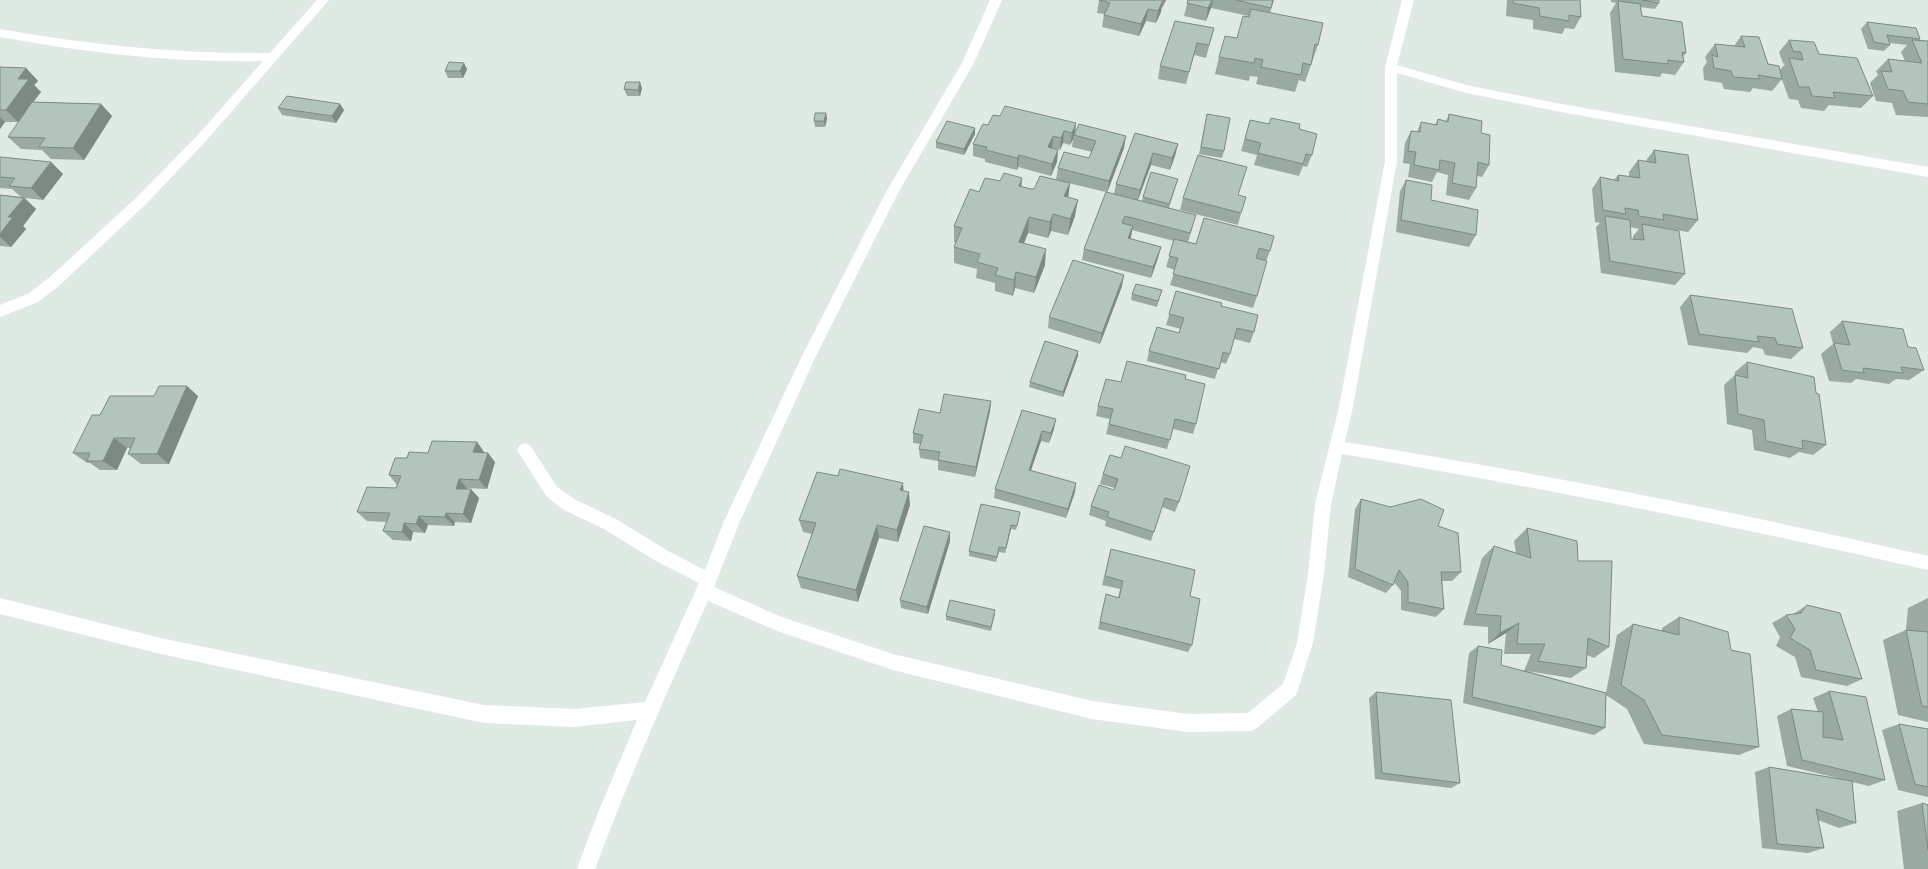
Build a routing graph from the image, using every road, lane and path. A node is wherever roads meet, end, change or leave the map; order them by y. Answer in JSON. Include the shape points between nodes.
{"nodes":[{"id":1,"x":323,"y":0,"type":"edge"},
{"id":2,"x":996,"y":0,"type":"edge"},
{"id":3,"x":1408,"y":0,"type":"edge"},
{"id":4,"x":0,"y":34,"type":"edge"},
{"id":5,"x":271,"y":57,"type":"junction"},
{"id":6,"x":1391,"y":67,"type":"junction"},
{"id":7,"x":1928,"y":172,"type":"edge"},
{"id":8,"x":0,"y":311,"type":"edge"},
{"id":9,"x":1337,"y":446,"type":"junction"},
{"id":10,"x":525,"y":450,"type":"dead end"},
{"id":11,"x":1928,"y":564,"type":"edge"},
{"id":12,"x":706,"y":585,"type":"junction"},
{"id":13,"x":0,"y":606,"type":"edge"},
{"id":14,"x":650,"y":710,"type":"junction"},
{"id":15,"x":586,"y":869,"type":"edge"}],
"edges":[{"from":1,"to":5,"type":"street"},
{"from":2,"to":12,"type":"street","via":[[968,63],[892,192],[809,356],[732,521]]},
{"from":3,"to":6,"type":"street"},
{"from":4,"to":5,"type":"street","via":[[50,43],[152,53],[219,58]]},
{"from":5,"to":8,"type":"street","via":[[201,139],[84,254],[34,298]]},
{"from":6,"to":7,"type":"street","via":[[1466,89],[1561,108]]},
{"from":6,"to":9,"type":"street","via":[[1391,161]]},
{"from":9,"to":11,"type":"street","via":[[1492,472],[1726,518]]},
{"from":9,"to":12,"type":"street","via":[[1323,504],[1305,643],[1290,689],[1251,722],[1188,723],[1083,708],[894,662],[777,623]]},
{"from":10,"to":12,"type":"street","via":[[552,492],[570,505],[610,524]]},
{"from":12,"to":14,"type":"street"},
{"from":13,"to":14,"type":"street","via":[[161,646],[484,714],[574,718]]},
{"from":14,"to":15,"type":"street"}]}
